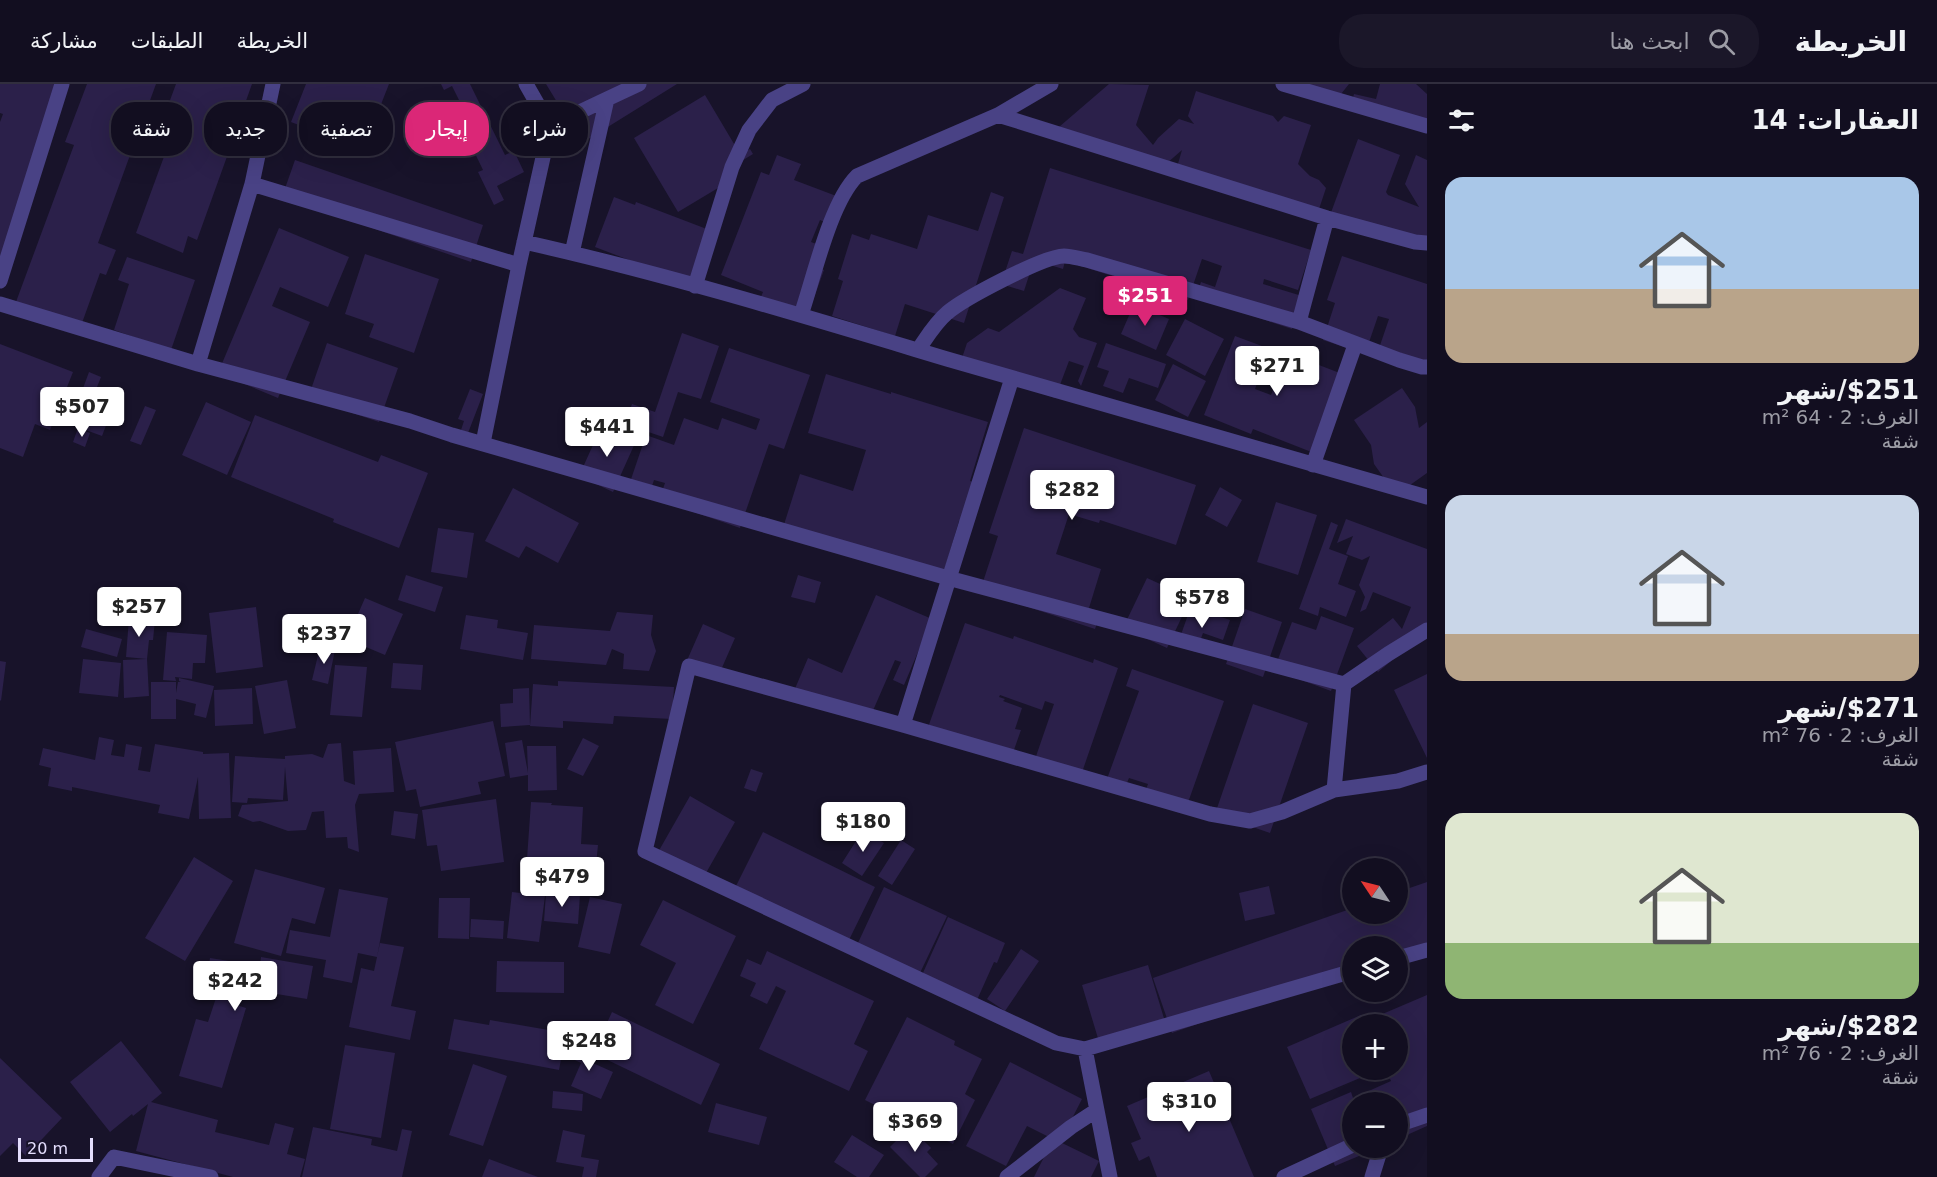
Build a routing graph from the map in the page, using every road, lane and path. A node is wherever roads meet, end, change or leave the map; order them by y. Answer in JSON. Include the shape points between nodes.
{"nodes":[{"id":1,"x":62,"y":84,"type":"edge"},
{"id":2,"x":273,"y":84,"type":"edge"},
{"id":3,"x":526,"y":84,"type":"edge"},
{"id":4,"x":639,"y":84,"type":"edge"},
{"id":5,"x":803,"y":84,"type":"edge"},
{"id":6,"x":1051,"y":84,"type":"edge"},
{"id":7,"x":1283,"y":84,"type":"edge"},
{"id":8,"x":607,"y":99,"type":"junction"},
{"id":9,"x":536,"y":102,"type":"edge"},
{"id":10,"x":588,"y":108,"type":"edge"},
{"id":11,"x":998,"y":115,"type":"junction"},
{"id":12,"x":1427,"y":126,"type":"edge"},
{"id":13,"x":543,"y":156,"type":"edge"},
{"id":14,"x":252,"y":184,"type":"junction"},
{"id":15,"x":1327,"y":218,"type":"junction"},
{"id":16,"x":524,"y":242,"type":"junction"},
{"id":17,"x":1427,"y":243,"type":"edge"},
{"id":18,"x":572,"y":253,"type":"junction"},
{"id":19,"x":519,"y":265,"type":"junction"},
{"id":20,"x":0,"y":281,"type":"edge"},
{"id":21,"x":695,"y":286,"type":"junction"},
{"id":22,"x":0,"y":304,"type":"edge"},
{"id":23,"x":801,"y":315,"type":"junction"},
{"id":24,"x":1299,"y":322,"type":"junction"},
{"id":25,"x":1355,"y":345,"type":"junction"},
{"id":26,"x":918,"y":350,"type":"junction"},
{"id":27,"x":198,"y":364,"type":"junction"},
{"id":28,"x":1427,"y":367,"type":"edge"},
{"id":29,"x":1012,"y":378,"type":"junction"},
{"id":30,"x":483,"y":443,"type":"junction"},
{"id":31,"x":1313,"y":465,"type":"junction"},
{"id":32,"x":1427,"y":497,"type":"edge"},
{"id":33,"x":948,"y":578,"type":"junction"},
{"id":34,"x":1427,"y":630,"type":"edge"},
{"id":35,"x":1344,"y":684,"type":"junction"},
{"id":36,"x":903,"y":725,"type":"junction"},
{"id":37,"x":1427,"y":772,"type":"edge"},
{"id":38,"x":1334,"y":790,"type":"junction"},
{"id":39,"x":1427,"y":950,"type":"edge"},
{"id":40,"x":1408,"y":955,"type":"edge"},
{"id":41,"x":1342,"y":974,"type":"edge"},
{"id":42,"x":1085,"y":1049,"type":"junction"},
{"id":43,"x":1097,"y":1110,"type":"junction"},
{"id":44,"x":1427,"y":1115,"type":"edge"},
{"id":45,"x":1408,"y":1122,"type":"edge"},
{"id":46,"x":1342,"y":1150,"type":"edge"},
{"id":47,"x":1378,"y":1158,"type":"edge"},
{"id":48,"x":99,"y":1177,"type":"edge"},
{"id":49,"x":211,"y":1177,"type":"edge"},
{"id":50,"x":1007,"y":1177,"type":"edge"},
{"id":51,"x":1110,"y":1177,"type":"edge"},
{"id":52,"x":1284,"y":1177,"type":"edge"},
{"id":53,"x":1372,"y":1177,"type":"edge"}],
"edges":[{"from":1,"to":20,"type":"street"},
{"from":2,"to":14,"type":"street"},
{"from":3,"to":9,"type":"street"},
{"from":4,"to":8,"type":"street"},
{"from":5,"to":21,"type":"street","via":[[772,100],[749,130],[732,167]]},
{"from":6,"to":11,"type":"street"},
{"from":7,"to":12,"type":"street"},
{"from":8,"to":10,"type":"street"},
{"from":8,"to":18,"type":"street"},
{"from":11,"to":15,"type":"street"},
{"from":11,"to":23,"type":"street","via":[[857,176],[844,191],[834,215]]},
{"from":13,"to":16,"type":"street"},
{"from":14,"to":19,"type":"street"},
{"from":14,"to":27,"type":"street"},
{"from":15,"to":17,"type":"street"},
{"from":15,"to":24,"type":"street"},
{"from":16,"to":18,"type":"street"},
{"from":16,"to":19,"type":"street"},
{"from":18,"to":21,"type":"street"},
{"from":19,"to":30,"type":"street"},
{"from":21,"to":23,"type":"street"},
{"from":22,"to":27,"type":"street"},
{"from":23,"to":26,"type":"street"},
{"from":24,"to":25,"type":"street"},
{"from":24,"to":26,"type":"street","via":[[1062,256],[970,296],[946,314]]},
{"from":25,"to":28,"type":"street"},
{"from":25,"to":31,"type":"street"},
{"from":26,"to":29,"type":"street"},
{"from":27,"to":30,"type":"street"},
{"from":29,"to":31,"type":"street"},
{"from":29,"to":33,"type":"street"},
{"from":30,"to":33,"type":"street"},
{"from":31,"to":32,"type":"street"},
{"from":33,"to":35,"type":"street"},
{"from":33,"to":36,"type":"street"},
{"from":34,"to":35,"type":"street"},
{"from":35,"to":38,"type":"street"},
{"from":36,"to":38,"type":"street","via":[[1210,814],[1250,821]]},
{"from":36,"to":42,"type":"street","via":[[689,666],[645,851],[1056,1043]]},
{"from":37,"to":38,"type":"street","via":[[1398,781]]},
{"from":39,"to":40,"type":"street"},
{"from":41,"to":42,"type":"street"},
{"from":42,"to":43,"type":"street"},
{"from":43,"to":50,"type":"street"},
{"from":43,"to":51,"type":"street"},
{"from":44,"to":45,"type":"street"},
{"from":46,"to":52,"type":"street"},
{"from":47,"to":53,"type":"street"},
{"from":48,"to":49,"type":"street","via":[[114,1157]]}]}
